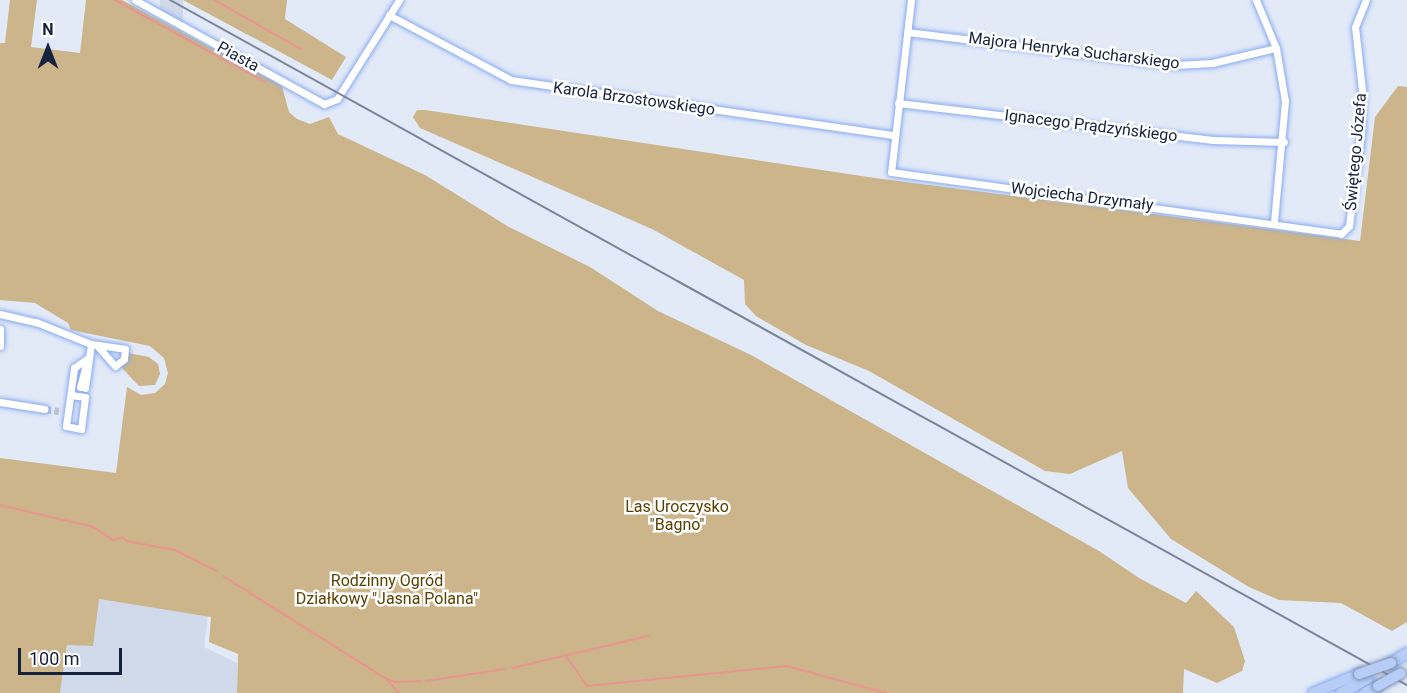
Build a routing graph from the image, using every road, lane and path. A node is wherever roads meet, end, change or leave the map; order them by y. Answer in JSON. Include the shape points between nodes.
{"nodes":[{"id":1,"x":135,"y":0,"type":"edge"},
{"id":2,"x":399,"y":0,"type":"edge"},
{"id":3,"x":911,"y":0,"type":"edge"},
{"id":4,"x":1256,"y":0,"type":"edge"},
{"id":5,"x":1366,"y":0,"type":"edge"},
{"id":6,"x":389,"y":15,"type":"junction"},
{"id":7,"x":907,"y":32,"type":"junction"},
{"id":8,"x":1276,"y":48,"type":"junction"},
{"id":9,"x":898,"y":103,"type":"junction"},
{"id":10,"x":894,"y":135,"type":"junction"},
{"id":11,"x":1284,"y":142,"type":"junction"},
{"id":12,"x":1274,"y":223,"type":"junction"},
{"id":13,"x":0,"y":314,"type":"edge"},
{"id":14,"x":0,"y":329,"type":"edge"},
{"id":15,"x":0,"y":346,"type":"edge"},
{"id":16,"x":88,"y":358,"type":"junction"},
{"id":17,"x":83,"y":388,"type":"dead end"},
{"id":18,"x":71,"y":395,"type":"junction"},
{"id":19,"x":0,"y":402,"type":"edge"},
{"id":20,"x":44,"y":409,"type":"tunnel mouth"},
{"id":21,"x":59,"y":411,"type":"tunnel mouth"},
{"id":22,"x":68,"y":413,"type":"junction"},
{"id":23,"x":1407,"y":653,"type":"edge"},
{"id":24,"x":1404,"y":671,"type":"edge"},
{"id":25,"x":1363,"y":676,"type":"junction"},
{"id":26,"x":1380,"y":689,"type":"edge"},
{"id":27,"x":1312,"y":693,"type":"edge"},
{"id":28,"x":1341,"y":693,"type":"edge"},
{"id":29,"x":1365,"y":693,"type":"edge"}],
"edges":[{"from":1,"to":6,"type":"street","name":"Piasta","via":[[318,102],[331,103]]},
{"from":2,"to":6,"type":"street"},
{"from":3,"to":7,"type":"street"},
{"from":4,"to":8,"type":"street"},
{"from":5,"to":12,"type":"street","name":"Świętego Józefa","via":[[1355,27],[1362,109],[1347,231],[1341,234]]},
{"from":6,"to":10,"type":"street","name":"Karola Brzostowskiego","via":[[511,80]]},
{"from":7,"to":8,"type":"street","name":"Majora Henryka Sucharskiego","via":[[1175,65],[1212,63]]},
{"from":7,"to":9,"type":"street"},
{"from":8,"to":11,"type":"street","via":[[1285,101]]},
{"from":9,"to":10,"type":"street"},
{"from":9,"to":11,"type":"street","name":"Ignacego Prądzyńskiego","via":[[1213,140]]},
{"from":10,"to":12,"type":"street","name":"Wojciecha Drzymały","via":[[891,172]]},
{"from":11,"to":12,"type":"street"},
{"from":13,"to":16,"type":"street","via":[[36,322],[94,345]]},
{"from":14,"to":15,"type":"street"},
{"from":16,"to":17,"type":"street","via":[[82,369]]},
{"from":16,"to":18,"type":"street","via":[[74,368]]},
{"from":18,"to":22,"type":"street"},
{"from":18,"to":22,"type":"street","via":[[85,397],[81,429],[66,426]]},
{"from":19,"to":20,"type":"street"},
{"from":21,"to":22,"type":"street"},
{"from":23,"to":25,"type":"highway","bridge":true},
{"from":24,"to":26,"type":"highway","bridge":true},
{"from":25,"to":27,"type":"highway"},
{"from":25,"to":28,"type":"highway"},
{"from":26,"to":29,"type":"highway"}]}
